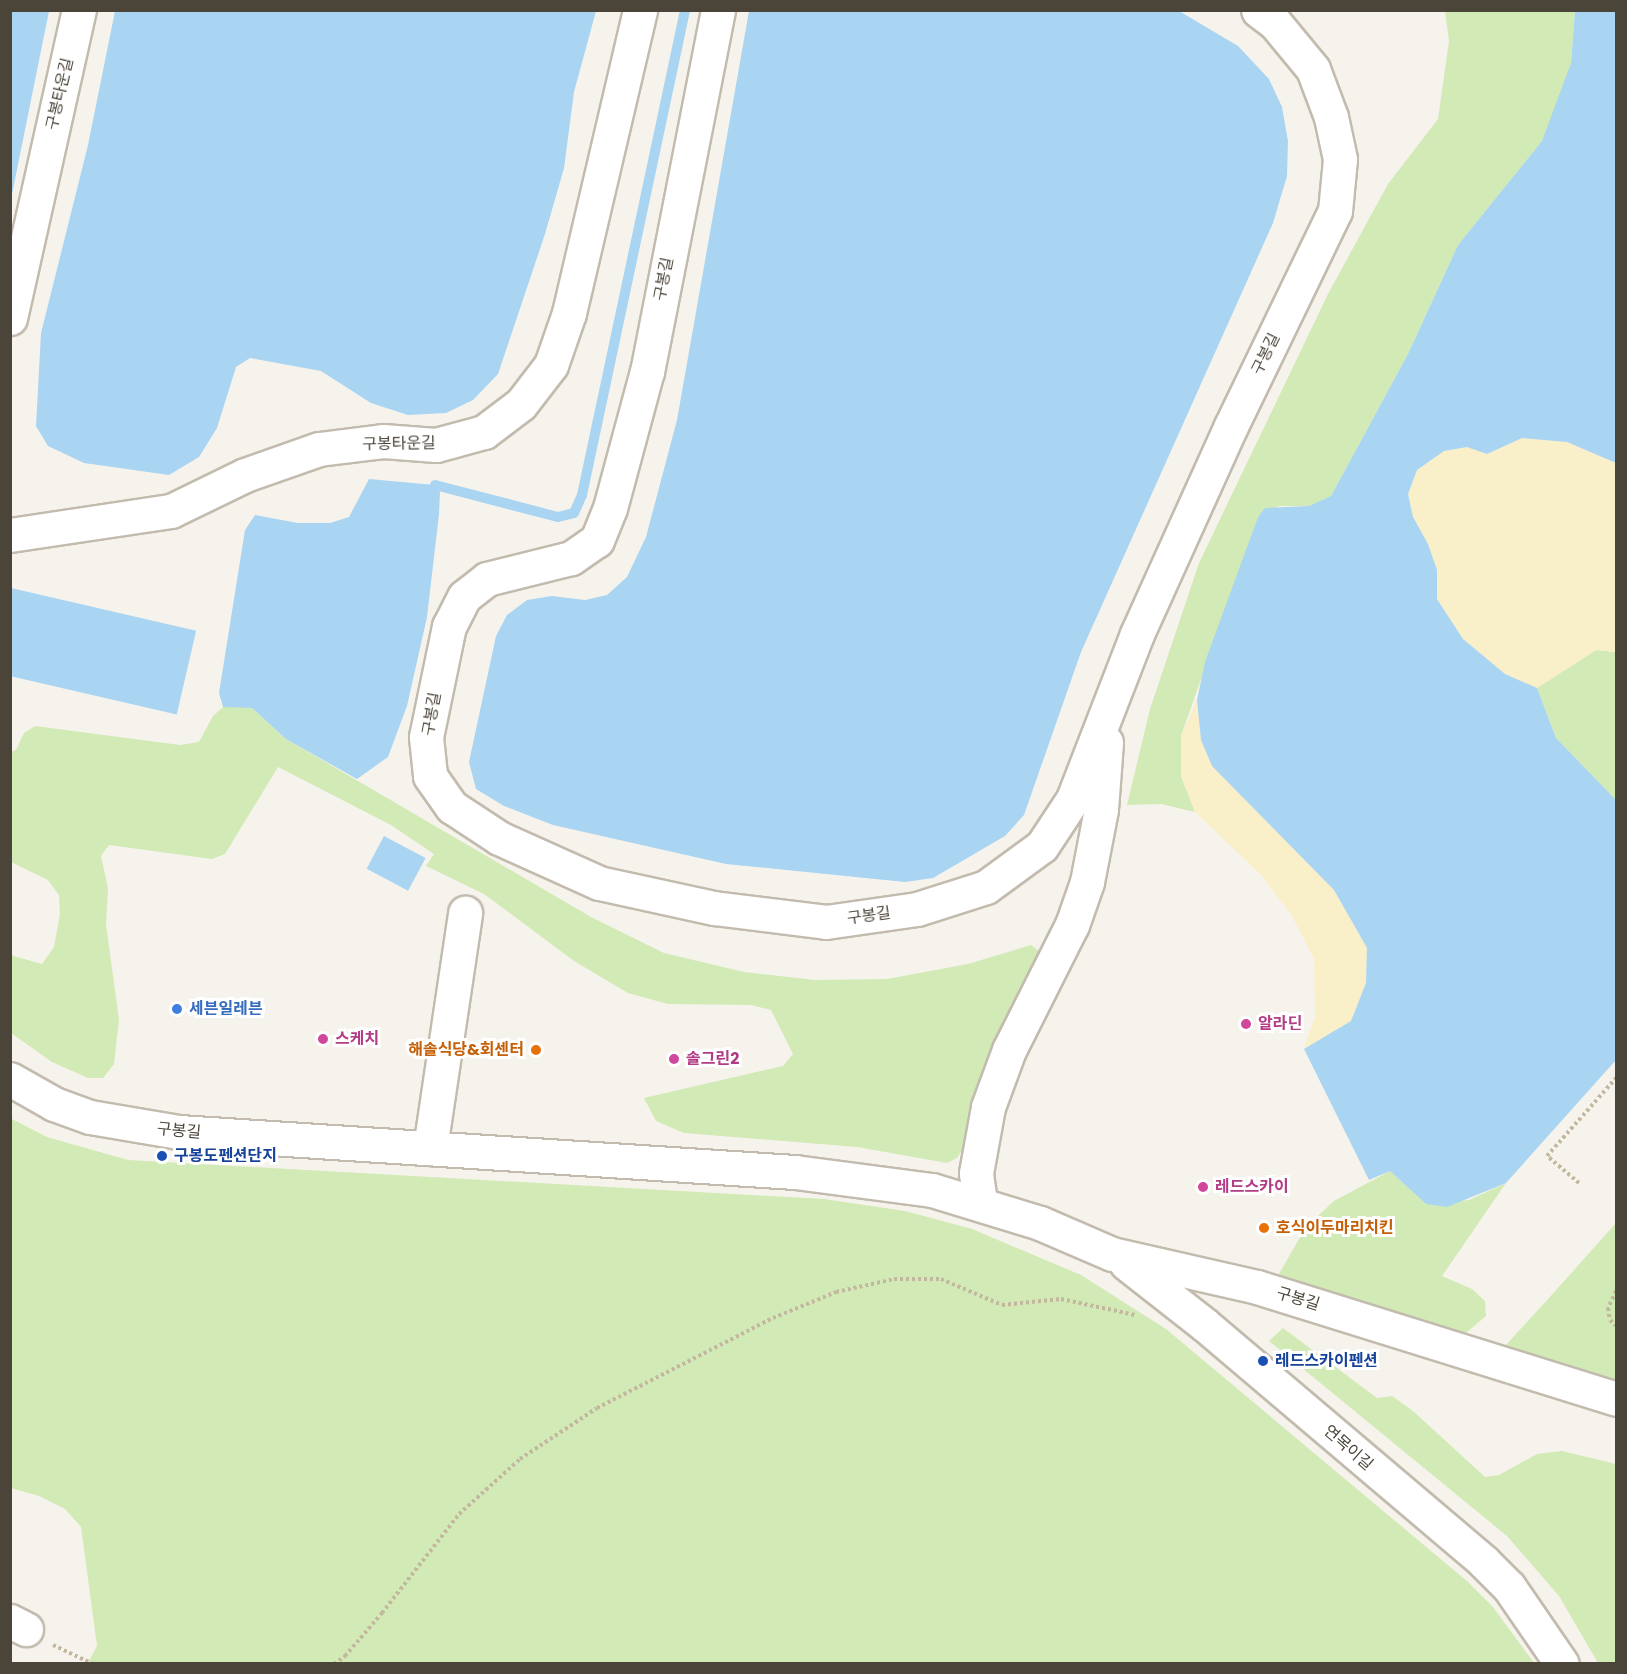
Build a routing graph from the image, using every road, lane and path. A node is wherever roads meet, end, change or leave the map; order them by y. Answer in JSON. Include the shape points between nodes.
{"nodes":[{"id":1,"x":79,"y":10,"type":"edge"},
{"id":2,"x":640,"y":10,"type":"edge"},
{"id":3,"x":718,"y":10,"type":"edge"},
{"id":4,"x":1258,"y":10,"type":"edge"},
{"id":5,"x":10,"y":318,"type":"edge"},
{"id":6,"x":10,"y":535,"type":"edge"},
{"id":7,"x":1109,"y":707,"type":"junction"},
{"id":8,"x":465,"y":913,"type":"dead end"},
{"id":9,"x":10,"y":1078,"type":"edge"},
{"id":10,"x":1617,"y":1078,"type":"edge"},
{"id":11,"x":430,"y":1148,"type":"junction"},
{"id":12,"x":1579,"y":1183,"type":"dead end"},
{"id":13,"x":980,"y":1202,"type":"junction"},
{"id":14,"x":1112,"y":1254,"type":"junction"},
{"id":15,"x":1617,"y":1291,"type":"edge"},
{"id":16,"x":1143,"y":1316,"type":"dead end"},
{"id":17,"x":1617,"y":1326,"type":"edge"},
{"id":18,"x":1617,"y":1400,"type":"edge"},
{"id":19,"x":18,"y":1625,"type":"edge"},
{"id":20,"x":93,"y":1664,"type":"edge"},
{"id":21,"x":333,"y":1664,"type":"edge"},
{"id":22,"x":1562,"y":1664,"type":"edge"}],
"edges":[{"from":1,"to":5,"type":"street","name":"구봉타운길"},
{"from":2,"to":6,"type":"street","name":"구봉타운길","via":[[569,313],[551,365],[521,404],[484,432],[436,445],[383,441],[319,449],[245,475],[171,511]]},
{"from":3,"to":7,"type":"street","name":"구봉길","via":[[646,371],[610,508],[597,540],[571,558],[487,579],[464,597],[449,626],[426,737],[430,776],[452,807],[498,838],[599,883],[714,908],[826,922],[917,909],[986,887],[1042,846],[1073,799]]},
{"from":4,"to":7,"type":"street","name":"구봉길","via":[[1275,23],[1313,69],[1340,159],[1335,211],[1226,438],[1137,634]]},
{"from":7,"to":13,"type":"street","name":"구봉길","via":[[1101,809],[1087,882],[1072,925],[1009,1050],[988,1107],[976,1173]]},
{"from":8,"to":11,"type":"street"},
{"from":9,"to":11,"type":"street","name":"구봉길","via":[[54,1104],[128,1126]]},
{"from":10,"to":12,"type":"path","via":[[1547,1156]]},
{"from":11,"to":13,"type":"street","name":"구봉길","via":[[849,1177]]},
{"from":13,"to":14,"type":"street","name":"구봉길"},
{"from":14,"to":18,"type":"street","name":"구봉길","via":[[1257,1287]]},
{"from":14,"to":22,"type":"street","name":"연목이길","via":[[1206,1325],[1484,1562],[1509,1587]]},
{"from":15,"to":17,"type":"path","via":[[1608,1308],[1610,1320]]},
{"from":16,"to":21,"type":"path","via":[[1061,1299],[1002,1305],[941,1279],[894,1279],[836,1292],[773,1318],[597,1408],[520,1460],[459,1514],[382,1613],[345,1656]]},
{"from":19,"to":20,"type":"path"}]}
